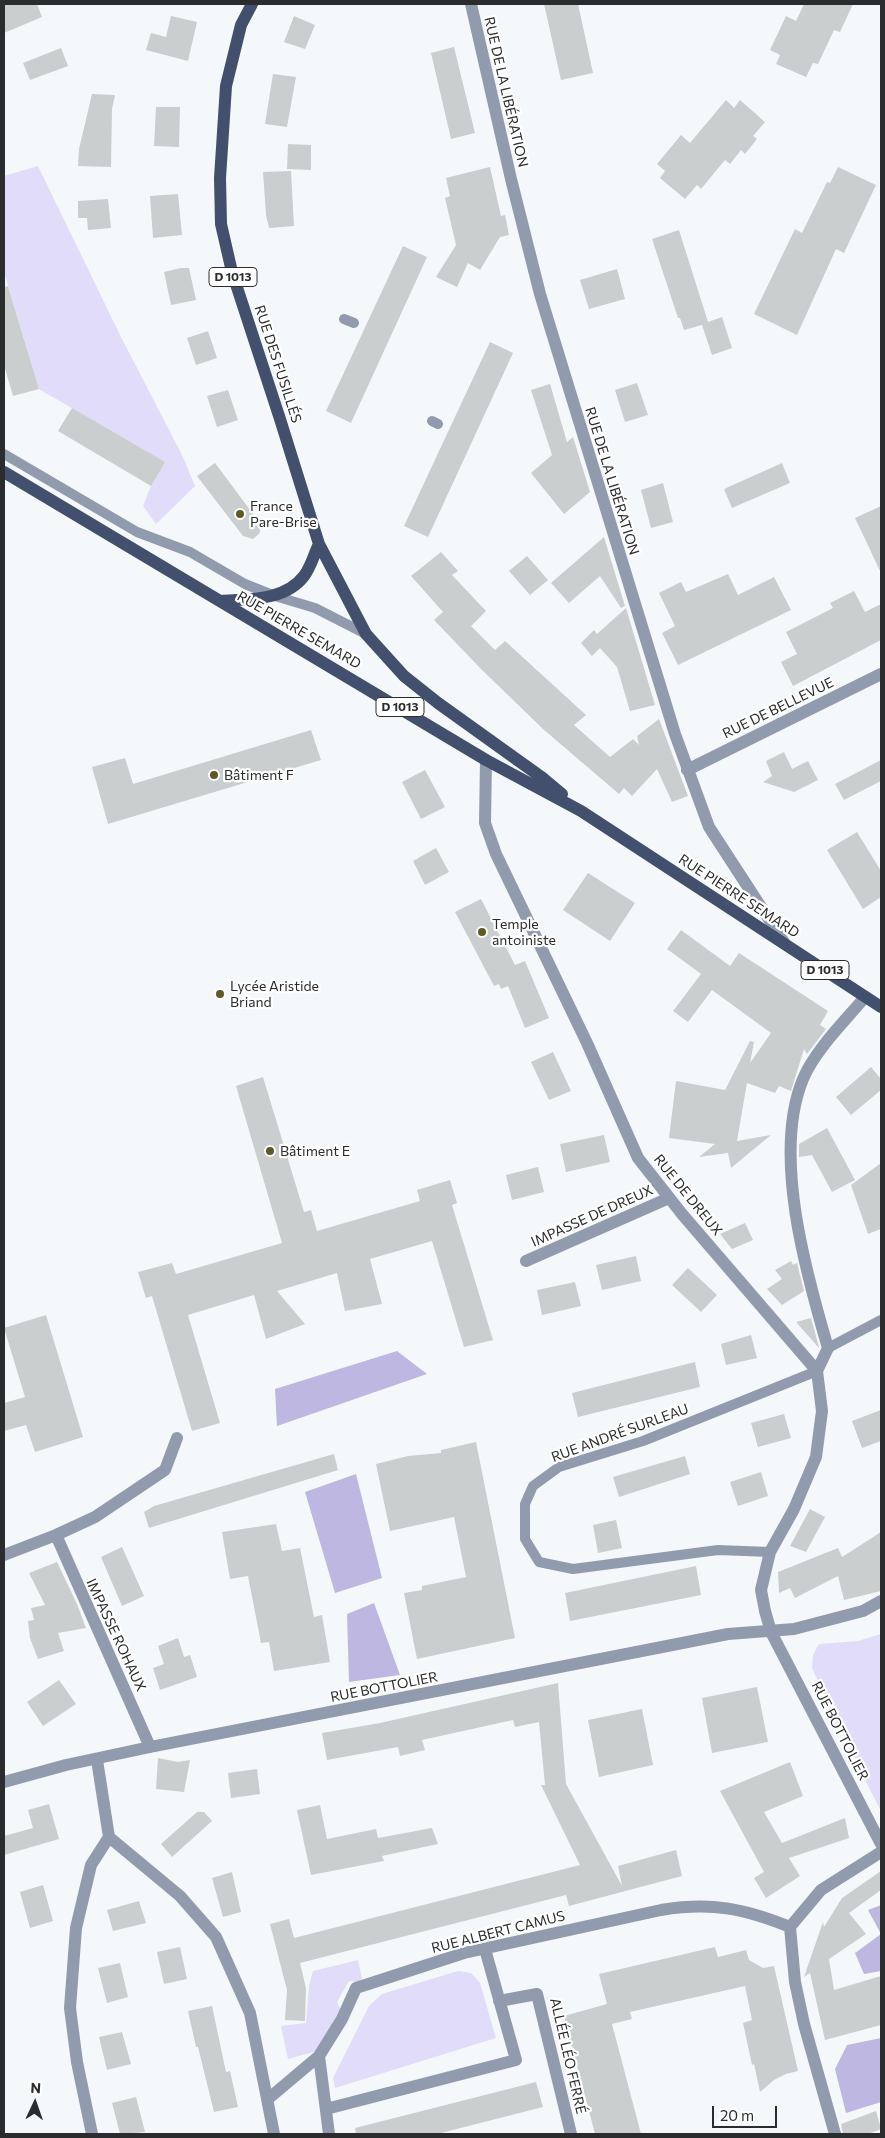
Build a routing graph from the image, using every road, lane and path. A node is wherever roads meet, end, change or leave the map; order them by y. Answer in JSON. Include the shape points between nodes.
{"nodes":[{"id":1,"x":252,"y":4,"type":"edge"},
{"id":2,"x":470,"y":4,"type":"edge"},
{"id":3,"x":4,"y":454,"type":"edge"},
{"id":4,"x":4,"y":472,"type":"edge"},
{"id":5,"x":319,"y":544,"type":"junction"},
{"id":6,"x":275,"y":596,"type":"junction"},
{"id":7,"x":221,"y":602,"type":"junction"},
{"id":8,"x":366,"y":634,"type":"junction"},
{"id":9,"x":881,"y":674,"type":"edge"},
{"id":10,"x":486,"y":760,"type":"junction"},
{"id":11,"x":687,"y":770,"type":"junction"},
{"id":12,"x":581,"y":811,"type":"junction"},
{"id":13,"x":785,"y":944,"type":"junction"},
{"id":14,"x":864,"y":997,"type":"junction"},
{"id":15,"x":881,"y":1007,"type":"edge"},
{"id":16,"x":669,"y":1198,"type":"junction"},
{"id":17,"x":526,"y":1261,"type":"dead end"},
{"id":18,"x":881,"y":1320,"type":"edge"},
{"id":19,"x":828,"y":1348,"type":"junction"},
{"id":20,"x":817,"y":1371,"type":"junction"},
{"id":21,"x":177,"y":1438,"type":"dead end"},
{"id":22,"x":56,"y":1535,"type":"junction"},
{"id":23,"x":770,"y":1552,"type":"junction"},
{"id":24,"x":4,"y":1555,"type":"edge"},
{"id":25,"x":881,"y":1601,"type":"edge"},
{"id":26,"x":771,"y":1632,"type":"junction"},
{"id":27,"x":150,"y":1747,"type":"junction"},
{"id":28,"x":97,"y":1760,"type":"junction"},
{"id":29,"x":4,"y":1782,"type":"edge"},
{"id":30,"x":109,"y":1837,"type":"junction"},
{"id":31,"x":881,"y":1844,"type":"edge"},
{"id":32,"x":881,"y":1852,"type":"edge"},
{"id":33,"x":790,"y":1927,"type":"junction"},
{"id":34,"x":485,"y":1949,"type":"junction"},
{"id":35,"x":499,"y":2000,"type":"junction"},
{"id":36,"x":319,"y":2056,"type":"junction"},
{"id":37,"x":268,"y":2099,"type":"junction"},
{"id":38,"x":326,"y":2109,"type":"junction"},
{"id":39,"x":92,"y":2134,"type":"edge"},
{"id":40,"x":274,"y":2134,"type":"edge"},
{"id":41,"x":329,"y":2134,"type":"edge"},
{"id":42,"x":571,"y":2134,"type":"edge"},
{"id":43,"x":835,"y":2134,"type":"edge"}],
"edges":[{"from":1,"to":5,"type":"main road","name":"RUE DES FUSILLÉS","number":"D 1013","via":[[242,25],[226,86],[220,178],[221,224],[232,272]]},
{"from":2,"to":11,"type":"street","name":"RUE DE LA LIBÉRATION","via":[[540,294]]},
{"from":3,"to":6,"type":"lane","via":[[138,532],[190,552],[245,584]]},
{"from":4,"to":7,"type":"main road","name":"RUE PIERRE SEMARD","number":"D 1013"},
{"from":5,"to":6,"type":"main road","via":[[305,575]]},
{"from":5,"to":8,"type":"main road","name":"RUE DES FUSILLÉS","number":"D 1013"},
{"from":6,"to":7,"type":"main road"},
{"from":6,"to":8,"type":"lane","via":[[315,608]]},
{"from":7,"to":10,"type":"main road","name":"RUE PIERRE SEMARD","number":"D 1013"},
{"from":8,"to":12,"type":"main road","name":"RUE PIERRE SEMARD","number":"D 1013","via":[[404,676],[544,779]]},
{"from":9,"to":11,"type":"street","name":"RUE DE BELLEVUE"},
{"from":10,"to":12,"type":"main road","name":"RUE PIERRE SEMARD","number":"D 1013"},
{"from":10,"to":16,"type":"street","name":"RUE DE DREUX","via":[[485,822],[496,854],[638,1158]]},
{"from":11,"to":13,"type":"street","name":"RUE DE LA LIBÉRATION","via":[[709,827]]},
{"from":12,"to":13,"type":"main road","name":"RUE PIERRE SEMARD","number":"D 1013"},
{"from":13,"to":14,"type":"main road","name":"RUE PIERRE SEMARD","number":"D 1013"},
{"from":14,"to":15,"type":"main road","name":"RUE PIERRE SEMARD","number":"D 1013"},
{"from":14,"to":19,"type":"street","via":[[815,1058],[804,1077],[795,1101],[792,1130],[795,1199],[808,1277]]},
{"from":16,"to":17,"type":"street","name":"IMPASSE DE DREUX"},
{"from":16,"to":20,"type":"street","name":"RUE DE DREUX"},
{"from":18,"to":19,"type":"lane"},
{"from":19,"to":20,"type":"street"},
{"from":20,"to":23,"type":"street","via":[[822,1411],[816,1457],[794,1509]]},
{"from":20,"to":23,"type":"lane","name":"RUE ANDRÉ SURLEAU","via":[[643,1441],[559,1467],[533,1486],[525,1504],[525,1539],[539,1562],[573,1569],[718,1550]]},
{"from":21,"to":22,"type":"street","via":[[164,1470],[95,1517]]},
{"from":22,"to":24,"type":"street"},
{"from":22,"to":27,"type":"street","name":"IMPASSE ROHAUX"},
{"from":23,"to":26,"type":"street","via":[[761,1590]]},
{"from":25,"to":26,"type":"street","name":"RUE BOTTOLIER","via":[[863,1610]]},
{"from":26,"to":27,"type":"street","name":"RUE BOTTOLIER","via":[[728,1634]]},
{"from":26,"to":31,"type":"street","name":"RUE BOTTOLIER"},
{"from":27,"to":28,"type":"street","name":"RUE BOTTOLIER"},
{"from":28,"to":29,"type":"street","name":"RUE BOTTOLIER"},
{"from":28,"to":30,"type":"street"},
{"from":30,"to":37,"type":"street","via":[[180,1896],[216,1938],[250,2013]]},
{"from":30,"to":39,"type":"street","via":[[88,1874],[76,1928],[70,2008]]},
{"from":32,"to":33,"type":"street","via":[[821,1890]]},
{"from":33,"to":34,"type":"street","name":"RUE ALBERT CAMUS","via":[[757,1914],[722,1906],[690,1905]]},
{"from":33,"to":43,"type":"street","via":[[795,1982],[804,2024]]},
{"from":34,"to":35,"type":"street"},
{"from":34,"to":36,"type":"street","name":"RUE ALBERT CAMUS","via":[[356,1988],[342,2019]]},
{"from":35,"to":38,"type":"street","via":[[516,2060]]},
{"from":35,"to":42,"type":"street","name":"ALLÉE LÉO FERRÉ","via":[[537,1994]]},
{"from":36,"to":37,"type":"street","name":"RUE ALBERT CAMUS"},
{"from":36,"to":38,"type":"street"},
{"from":37,"to":40,"type":"street"},
{"from":38,"to":41,"type":"street"}]}
